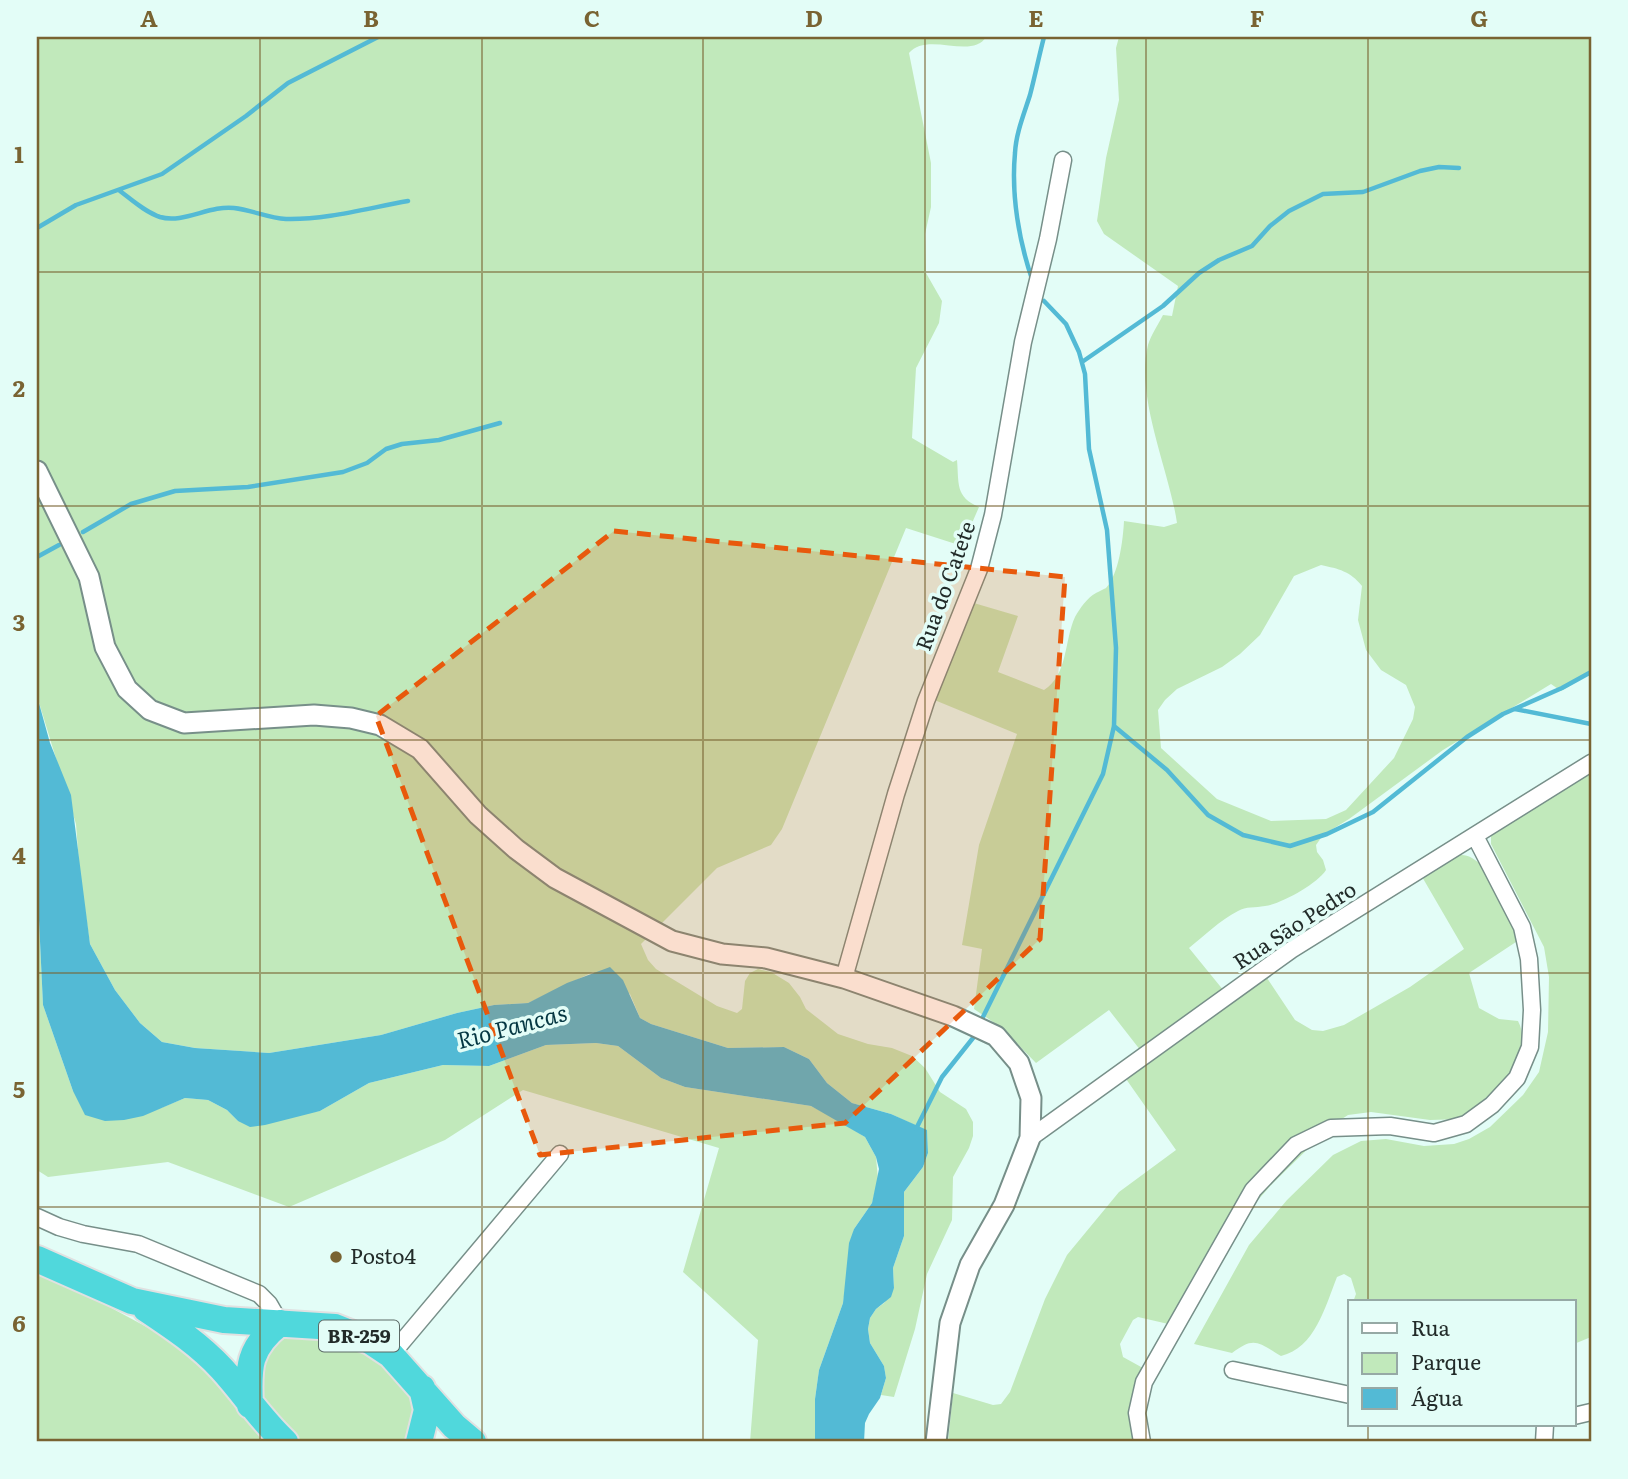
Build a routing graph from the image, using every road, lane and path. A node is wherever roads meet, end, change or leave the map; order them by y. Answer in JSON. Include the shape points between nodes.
{"nodes":[{"id":1,"x":1063,"y":160,"type":"dead end"},
{"id":2,"x":37,"y":471,"type":"edge"},
{"id":3,"x":1591,"y":763,"type":"edge"},
{"id":4,"x":1475,"y":836,"type":"junction"},
{"id":5,"x":844,"y":978,"type":"junction"},
{"id":6,"x":1030,"y":1138,"type":"junction"},
{"id":7,"x":560,"y":1154,"type":"dead end"},
{"id":8,"x":37,"y":1217,"type":"edge"},
{"id":9,"x":37,"y":1259,"type":"edge"},
{"id":10,"x":132,"y":1301,"type":"junction"},
{"id":11,"x":280,"y":1324,"type":"junction"},
{"id":12,"x":391,"y":1355,"type":"junction"},
{"id":13,"x":1233,"y":1370,"type":"dead end"},
{"id":14,"x":422,"y":1388,"type":"junction"},
{"id":15,"x":1348,"y":1395,"type":"edge"},
{"id":16,"x":250,"y":1405,"type":"junction"},
{"id":17,"x":285,"y":1442,"type":"edge"},
{"id":18,"x":419,"y":1442,"type":"edge"},
{"id":19,"x":473,"y":1442,"type":"edge"},
{"id":20,"x":936,"y":1442,"type":"edge"},
{"id":21,"x":1142,"y":1442,"type":"edge"}],
"edges":[{"from":1,"to":5,"type":"street","name":"Rua do Catete","via":[[979,569],[926,701]]},
{"from":2,"to":5,"type":"street","via":[[89,577],[106,647],[127,688],[150,710],[184,723],[314,715],[380,725],[420,749],[478,815],[555,878],[672,941]]},
{"from":3,"to":4,"type":"street","name":"Rua São Pedro"},
{"from":4,"to":6,"type":"street","name":"Rua São Pedro","via":[[1291,950]]},
{"from":4,"to":21,"type":"street","via":[[1522,927],[1529,959],[1530,1046],[1517,1078],[1466,1124],[1434,1133],[1390,1126],[1331,1128],[1296,1145],[1253,1190],[1144,1382],[1137,1413]]},
{"from":5,"to":6,"type":"street","via":[[996,1036],[1019,1063],[1031,1098]]},
{"from":6,"to":20,"type":"street","via":[[1004,1205],[970,1265],[950,1324]]},
{"from":7,"to":12,"type":"street"},
{"from":8,"to":11,"type":"street","via":[[71,1230],[138,1244],[259,1294]]},
{"from":9,"to":10,"type":"highway","number":"BR-259"},
{"from":10,"to":11,"type":"highway","number":"BR-259","via":[[224,1320]]},
{"from":10,"to":16,"type":"highway","number":"BR-259","via":[[203,1350]]},
{"from":11,"to":12,"type":"highway","number":"BR-259","via":[[335,1327]]},
{"from":11,"to":16,"type":"highway","via":[[257,1345],[251,1360]]},
{"from":12,"to":14,"type":"highway","number":"BR-259"},
{"from":13,"to":15,"type":"street"},
{"from":14,"to":18,"type":"highway","via":[[426,1410]]},
{"from":14,"to":19,"type":"highway","number":"BR-259"},
{"from":16,"to":17,"type":"highway","number":"BR-259"}]}
